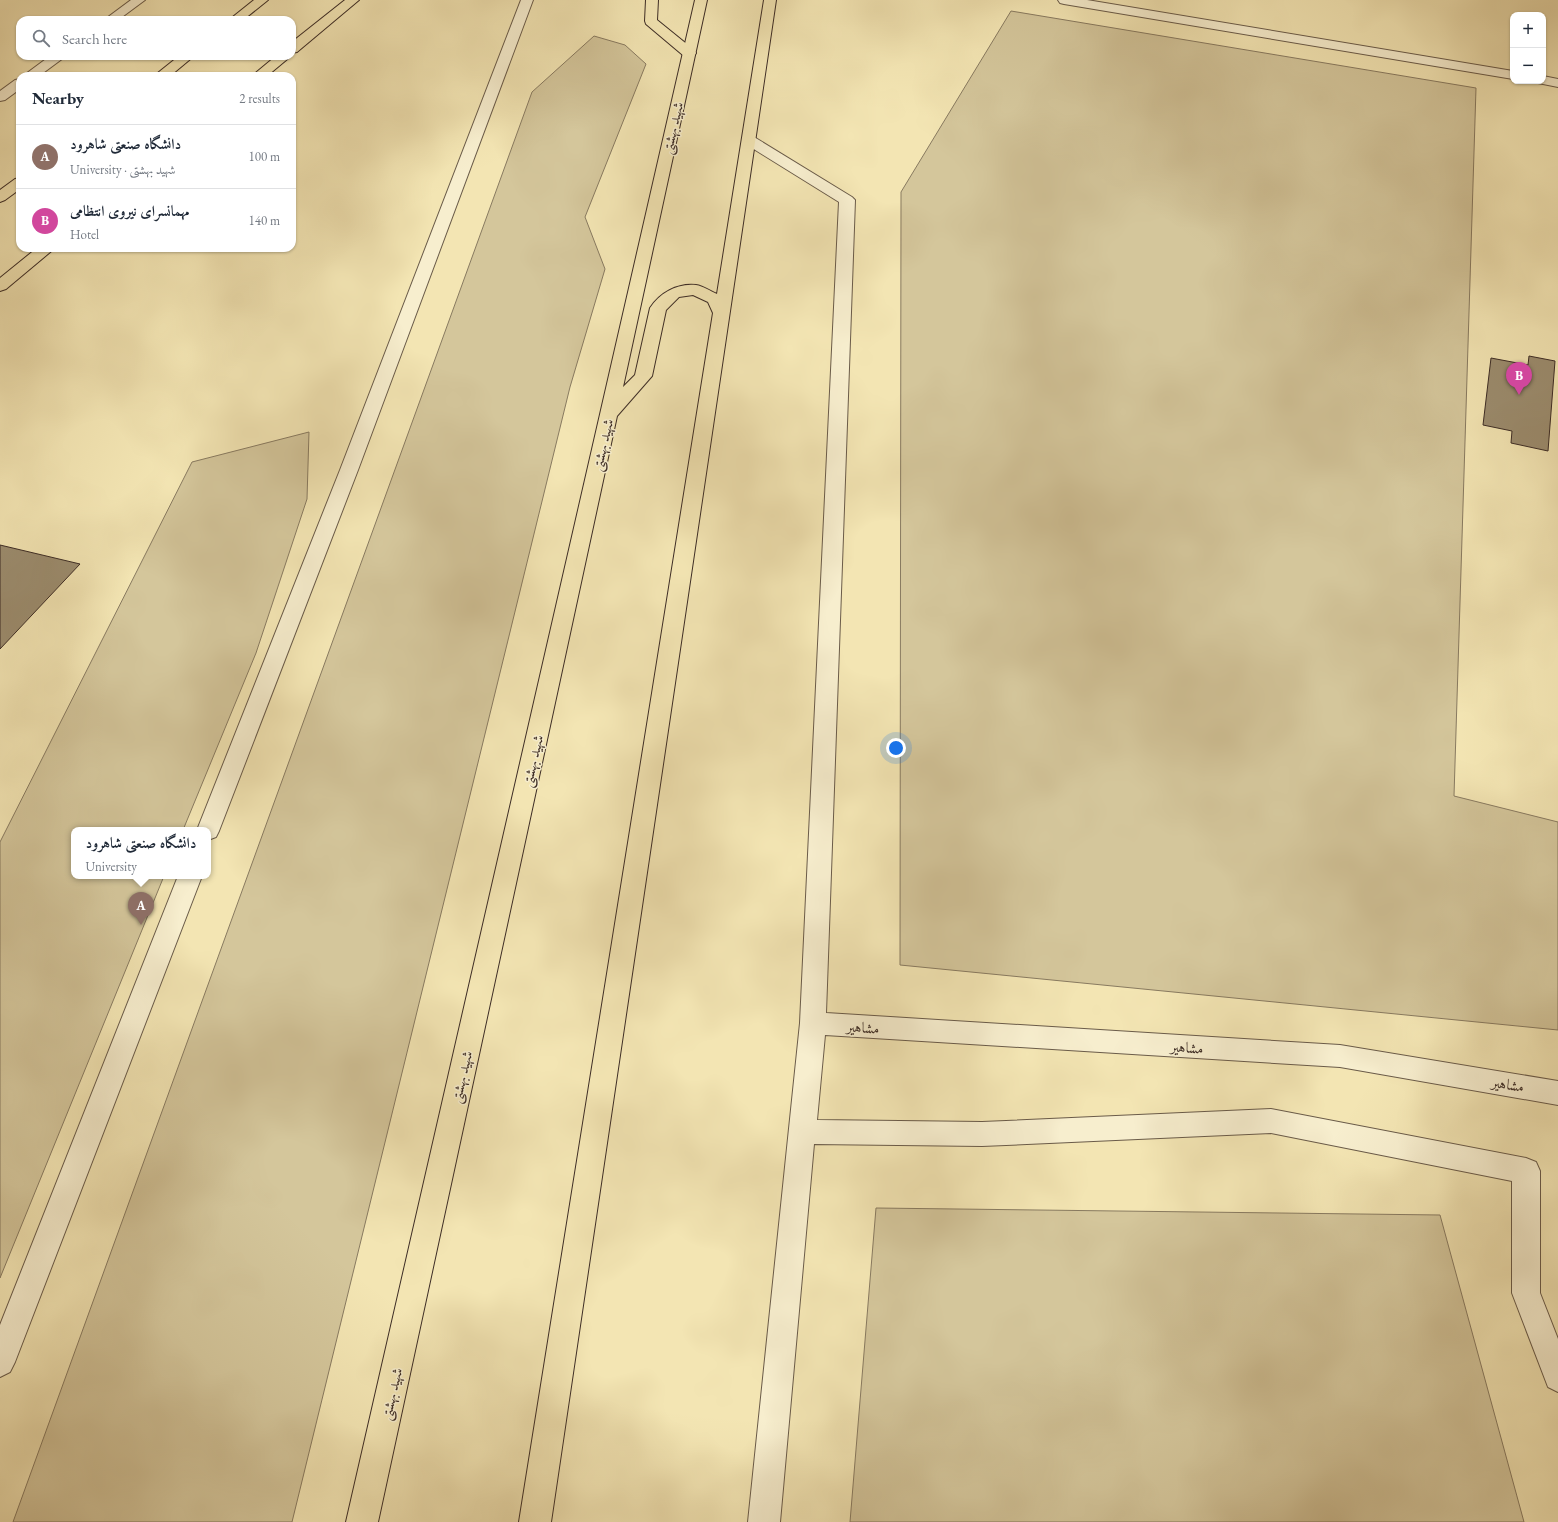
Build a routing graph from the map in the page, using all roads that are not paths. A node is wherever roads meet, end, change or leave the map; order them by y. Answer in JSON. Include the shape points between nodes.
{"nodes":[{"id":1,"x":139,"y":0,"type":"edge"},
{"id":2,"x":262,"y":0,"type":"edge"},
{"id":3,"x":353,"y":0,"type":"edge"},
{"id":4,"x":526,"y":0,"type":"edge"},
{"id":5,"x":652,"y":0,"type":"edge"},
{"id":6,"x":701,"y":0,"type":"edge"},
{"id":7,"x":770,"y":0,"type":"edge"},
{"id":8,"x":1064,"y":0,"type":"edge"},
{"id":9,"x":116,"y":16,"type":"edge"},
{"id":10,"x":240,"y":16,"type":"edge"},
{"id":11,"x":296,"y":46,"type":"edge"},
{"id":12,"x":689,"y":53,"type":"junction"},
{"id":13,"x":53,"y":60,"type":"edge"},
{"id":14,"x":182,"y":60,"type":"edge"},
{"id":15,"x":279,"y":60,"type":"edge"},
{"id":16,"x":36,"y":72,"type":"edge"},
{"id":17,"x":166,"y":72,"type":"edge"},
{"id":18,"x":264,"y":72,"type":"edge"},
{"id":19,"x":1510,"y":74,"type":"edge"},
{"id":20,"x":1546,"y":81,"type":"edge"},
{"id":21,"x":1558,"y":83,"type":"edge"},
{"id":22,"x":16,"y":86,"type":"edge"},
{"id":23,"x":0,"y":97,"type":"edge"},
{"id":24,"x":749,"y":140,"type":"junction"},
{"id":25,"x":16,"y":185,"type":"edge"},
{"id":26,"x":0,"y":198,"type":"edge"},
{"id":27,"x":42,"y":252,"type":"edge"},
{"id":28,"x":0,"y":286,"type":"edge"},
{"id":29,"x":722,"y":314,"type":"junction"},
{"id":30,"x":609,"y":414,"type":"junction"},
{"id":31,"x":210,"y":827,"type":"edge"},
{"id":32,"x":189,"y":879,"type":"edge"},
{"id":33,"x":813,"y":1023,"type":"junction"},
{"id":34,"x":1558,"y":1093,"type":"edge"},
{"id":35,"x":803,"y":1132,"type":"junction"},
{"id":36,"x":0,"y":1362,"type":"edge"},
{"id":37,"x":1558,"y":1378,"type":"edge"},
{"id":38,"x":362,"y":1522,"type":"edge"},
{"id":39,"x":535,"y":1522,"type":"edge"},
{"id":40,"x":764,"y":1522,"type":"edge"}],
"edges":[{"from":1,"to":9,"type":"street"},
{"from":2,"to":10,"type":"main road"},
{"from":3,"to":11,"type":"main road"},
{"from":4,"to":31,"type":"street","via":[[349,470]]},
{"from":5,"to":12,"type":"main road","via":[[651,21]]},
{"from":6,"to":12,"type":"main road","name":"شهید بهشتی"},
{"from":7,"to":24,"type":"main road"},
{"from":8,"to":19,"type":"street"},
{"from":12,"to":30,"type":"main road","name":"شهید بهشتی"},
{"from":13,"to":16,"type":"street"},
{"from":14,"to":17,"type":"main road"},
{"from":15,"to":18,"type":"main road"},
{"from":20,"to":21,"type":"street"},
{"from":22,"to":23,"type":"street"},
{"from":24,"to":29,"type":"main road"},
{"from":24,"to":33,"type":"street","via":[[847,200]]},
{"from":25,"to":26,"type":"main road"},
{"from":27,"to":28,"type":"main road"},
{"from":29,"to":30,"type":"main road","via":[[715,298],[694,290],[674,293],[658,308],[643,376]]},
{"from":29,"to":39,"type":"main road"},
{"from":30,"to":38,"type":"main road","name":"شهید بهشتی"},
{"from":32,"to":36,"type":"street"},
{"from":33,"to":34,"type":"street","name":"مشاهیر","via":[[1340,1056]]},
{"from":33,"to":35,"type":"street"},
{"from":35,"to":37,"type":"street","via":[[982,1134],[1271,1122],[1526,1171],[1526,1293]]},
{"from":35,"to":40,"type":"street"}]}
